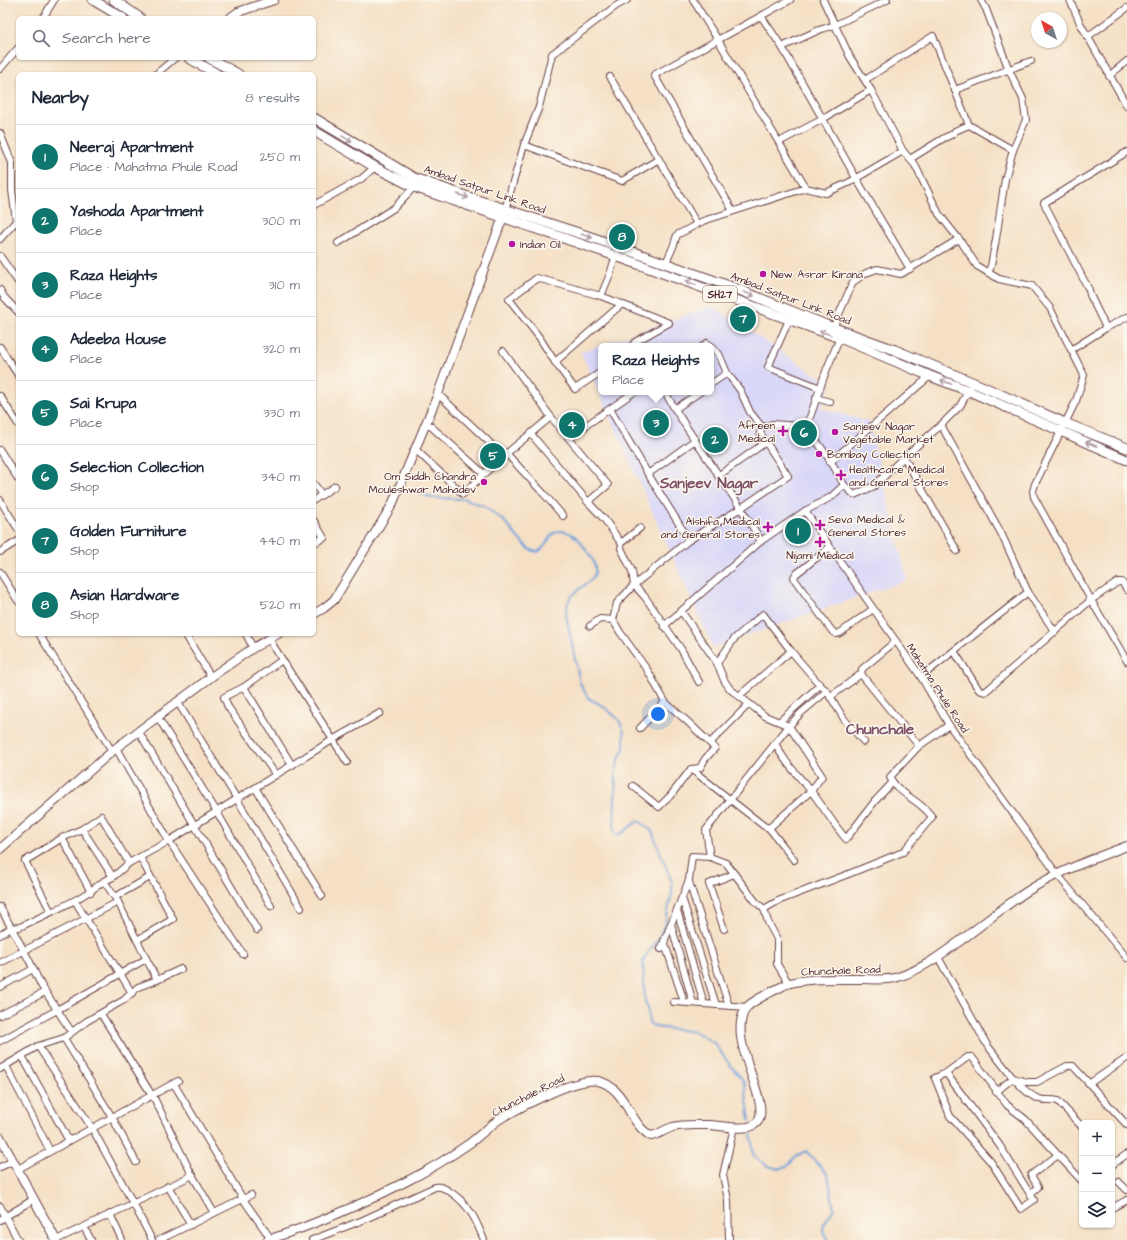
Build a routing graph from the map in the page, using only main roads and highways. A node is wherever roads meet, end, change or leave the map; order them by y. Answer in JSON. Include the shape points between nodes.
{"nodes":[{"id":1,"x":93,"y":0,"type":"edge"},
{"id":2,"x":114,"y":0,"type":"edge"},
{"id":3,"x":120,"y":16,"type":"edge"},
{"id":4,"x":137,"y":16,"type":"edge"},
{"id":5,"x":192,"y":60,"type":"edge"},
{"id":6,"x":213,"y":60,"type":"edge"},
{"id":7,"x":214,"y":72,"type":"edge"},
{"id":8,"x":234,"y":72,"type":"edge"},
{"id":9,"x":316,"y":119,"type":"edge"},
{"id":10,"x":316,"y":132,"type":"edge"},
{"id":11,"x":504,"y":214,"type":"junction"},
{"id":12,"x":664,"y":268,"type":"junction"},
{"id":13,"x":841,"y":335,"type":"junction"},
{"id":14,"x":971,"y":387,"type":"junction"},
{"id":15,"x":1063,"y":428,"type":"junction"},
{"id":16,"x":1127,"y":448,"type":"edge"},
{"id":17,"x":1127,"y":460,"type":"edge"}],
"edges":[{"from":1,"to":3,"type":"main road"},
{"from":2,"to":4,"type":"main road"},
{"from":5,"to":7,"type":"main road"},
{"from":6,"to":8,"type":"main road"},
{"from":9,"to":11,"type":"main road","name":"Ambad Satpur Link Road","one_way":true,"via":[[414,178]]},
{"from":10,"to":11,"type":"main road","name":"Ambad Satpur Link Road","number":"SH27","via":[[414,187]]},
{"from":11,"to":12,"type":"main road","name":"Ambad Satpur Link Road","number":"SH27"},
{"from":13,"to":12,"type":"main road","name":"Ambad Satpur Link Road","number":"SH27","one_way":true,"via":[[789,320]]},
{"from":12,"to":13,"type":"main road","name":"Ambad Satpur Link Road","one_way":true,"via":[[732,287],[833,328]]},
{"from":14,"to":13,"type":"main road","name":"Ambad Satpur Link Road","number":"SH27","one_way":true,"via":[[930,376]]},
{"from":13,"to":14,"type":"main road","name":"Ambad Satpur Link Road","via":[[895,350]]},
{"from":14,"to":15,"type":"main road","name":"Ambad Satpur Link Road","number":"SH27"},
{"from":15,"to":16,"type":"main road","name":"Ambad Satpur Link Road"},
{"from":17,"to":15,"type":"main road","name":"Ambad Satpur Link Road","number":"SH27","one_way":true}]}
